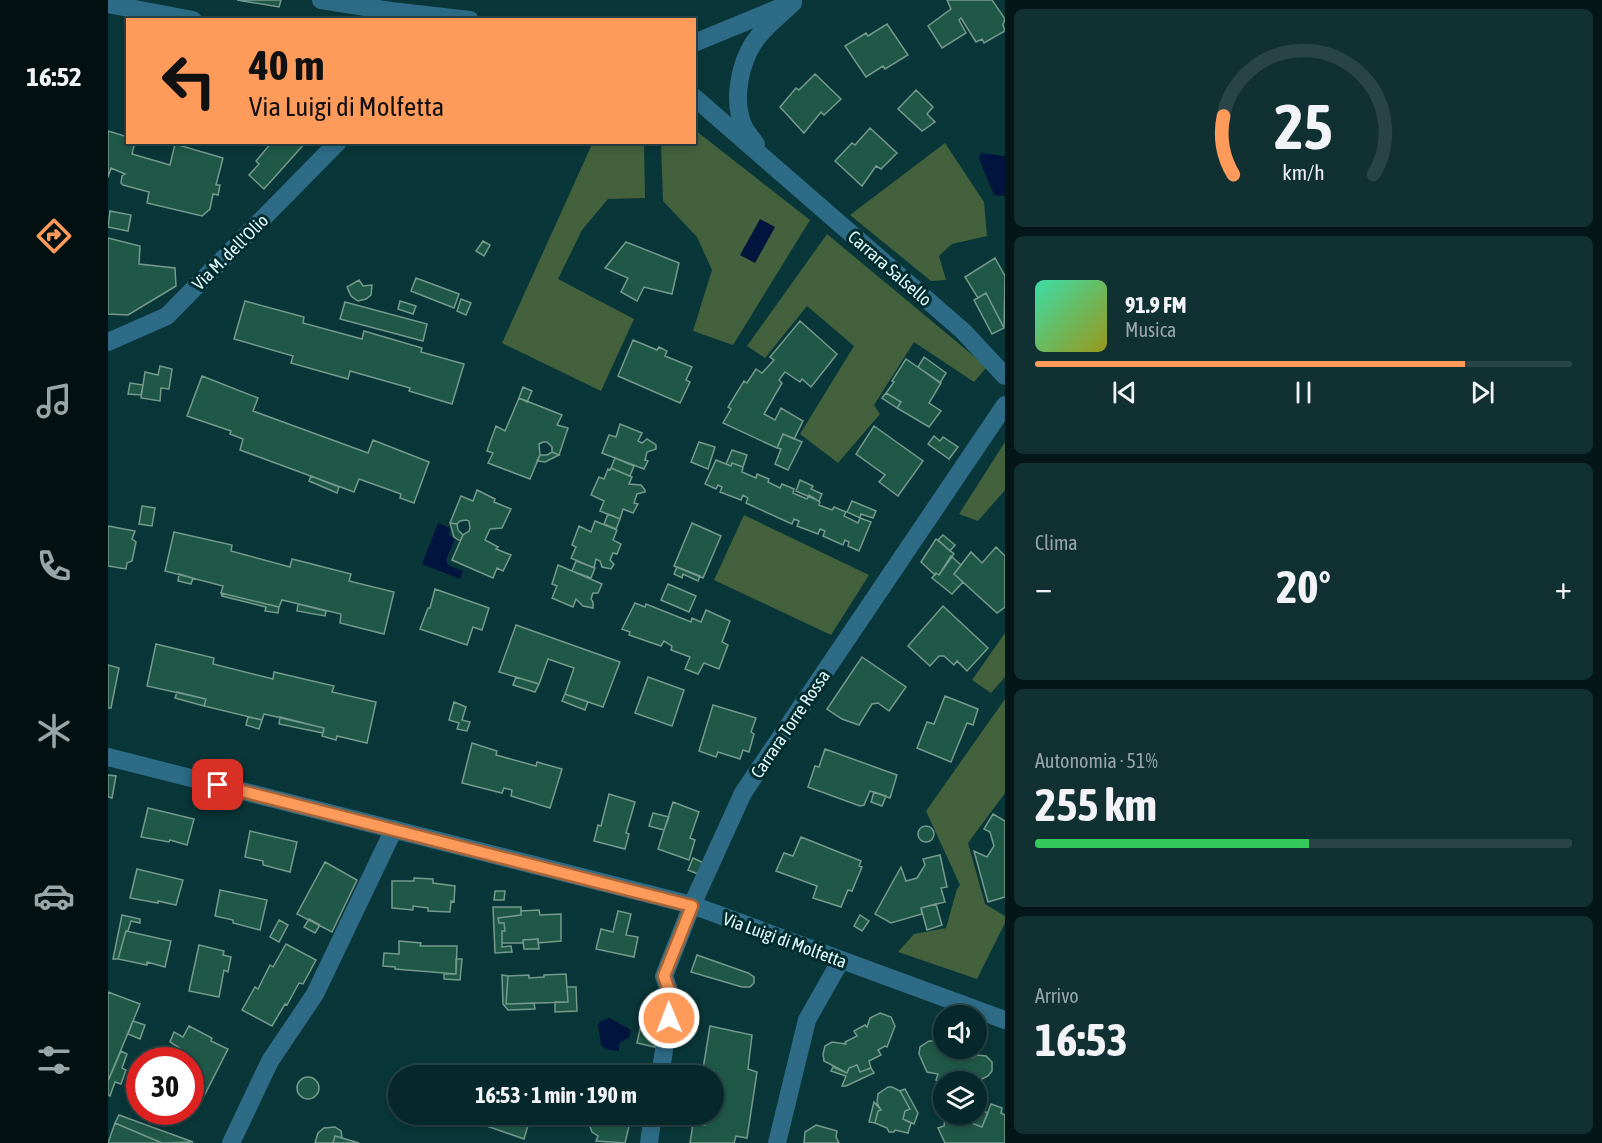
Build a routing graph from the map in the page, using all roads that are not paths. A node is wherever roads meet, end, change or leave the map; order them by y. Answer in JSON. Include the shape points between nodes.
{"nodes":[{"id":1,"x":321,"y":0,"type":"edge"},
{"id":2,"x":796,"y":1,"type":"edge"},
{"id":3,"x":108,"y":4,"type":"edge"},
{"id":4,"x":182,"y":18,"type":"edge"},
{"id":5,"x":452,"y":18,"type":"edge"},
{"id":6,"x":696,"y":42,"type":"edge"},
{"id":7,"x":696,"y":99,"type":"edge"},
{"id":8,"x":336,"y":144,"type":"edge"},
{"id":9,"x":771,"y":165,"type":"junction"},
{"id":10,"x":108,"y":342,"type":"edge"},
{"id":11,"x":1005,"y":376,"type":"edge"},
{"id":12,"x":1005,"y":405,"type":"edge"},
{"id":13,"x":108,"y":757,"type":"edge"},
{"id":14,"x":394,"y":829,"type":"junction"},
{"id":15,"x":692,"y":906,"type":"junction"},
{"id":16,"x":841,"y":960,"type":"junction"},
{"id":17,"x":1005,"y":1020,"type":"edge"},
{"id":18,"x":662,"y":1065,"type":"edge"},
{"id":19,"x":651,"y":1125,"type":"edge"},
{"id":20,"x":231,"y":1143,"type":"edge"},
{"id":21,"x":649,"y":1143,"type":"edge"},
{"id":22,"x":777,"y":1143,"type":"edge"}],
"edges":[{"from":1,"to":5,"type":"street"},
{"from":2,"to":6,"type":"street"},
{"from":2,"to":9,"type":"street","via":[[762,33],[749,51],[740,76],[738,100],[744,128]]},
{"from":3,"to":4,"type":"street"},
{"from":7,"to":9,"type":"street"},
{"from":8,"to":10,"type":"street","name":"Via M. dell'Olio","via":[[167,316]]},
{"from":9,"to":11,"type":"street","name":"Carrara Salsello","via":[[963,331]]},
{"from":12,"to":15,"type":"street","name":"Carrara Torre Rossa","via":[[743,793]]},
{"from":13,"to":14,"type":"street","name":"Via Luigi di Molfetta"},
{"from":14,"to":15,"type":"street","name":"Via Luigi di Molfetta"},
{"from":14,"to":20,"type":"street","via":[[315,994],[270,1061]]},
{"from":15,"to":16,"type":"street","name":"Via Luigi di Molfetta"},
{"from":15,"to":18,"type":"street","name":"Carrara Torre Rossa","via":[[664,976],[672,999]]},
{"from":16,"to":17,"type":"street","name":"Via Luigi di Molfetta"},
{"from":16,"to":22,"type":"street","via":[[807,1020]]},
{"from":19,"to":21,"type":"street"}]}
